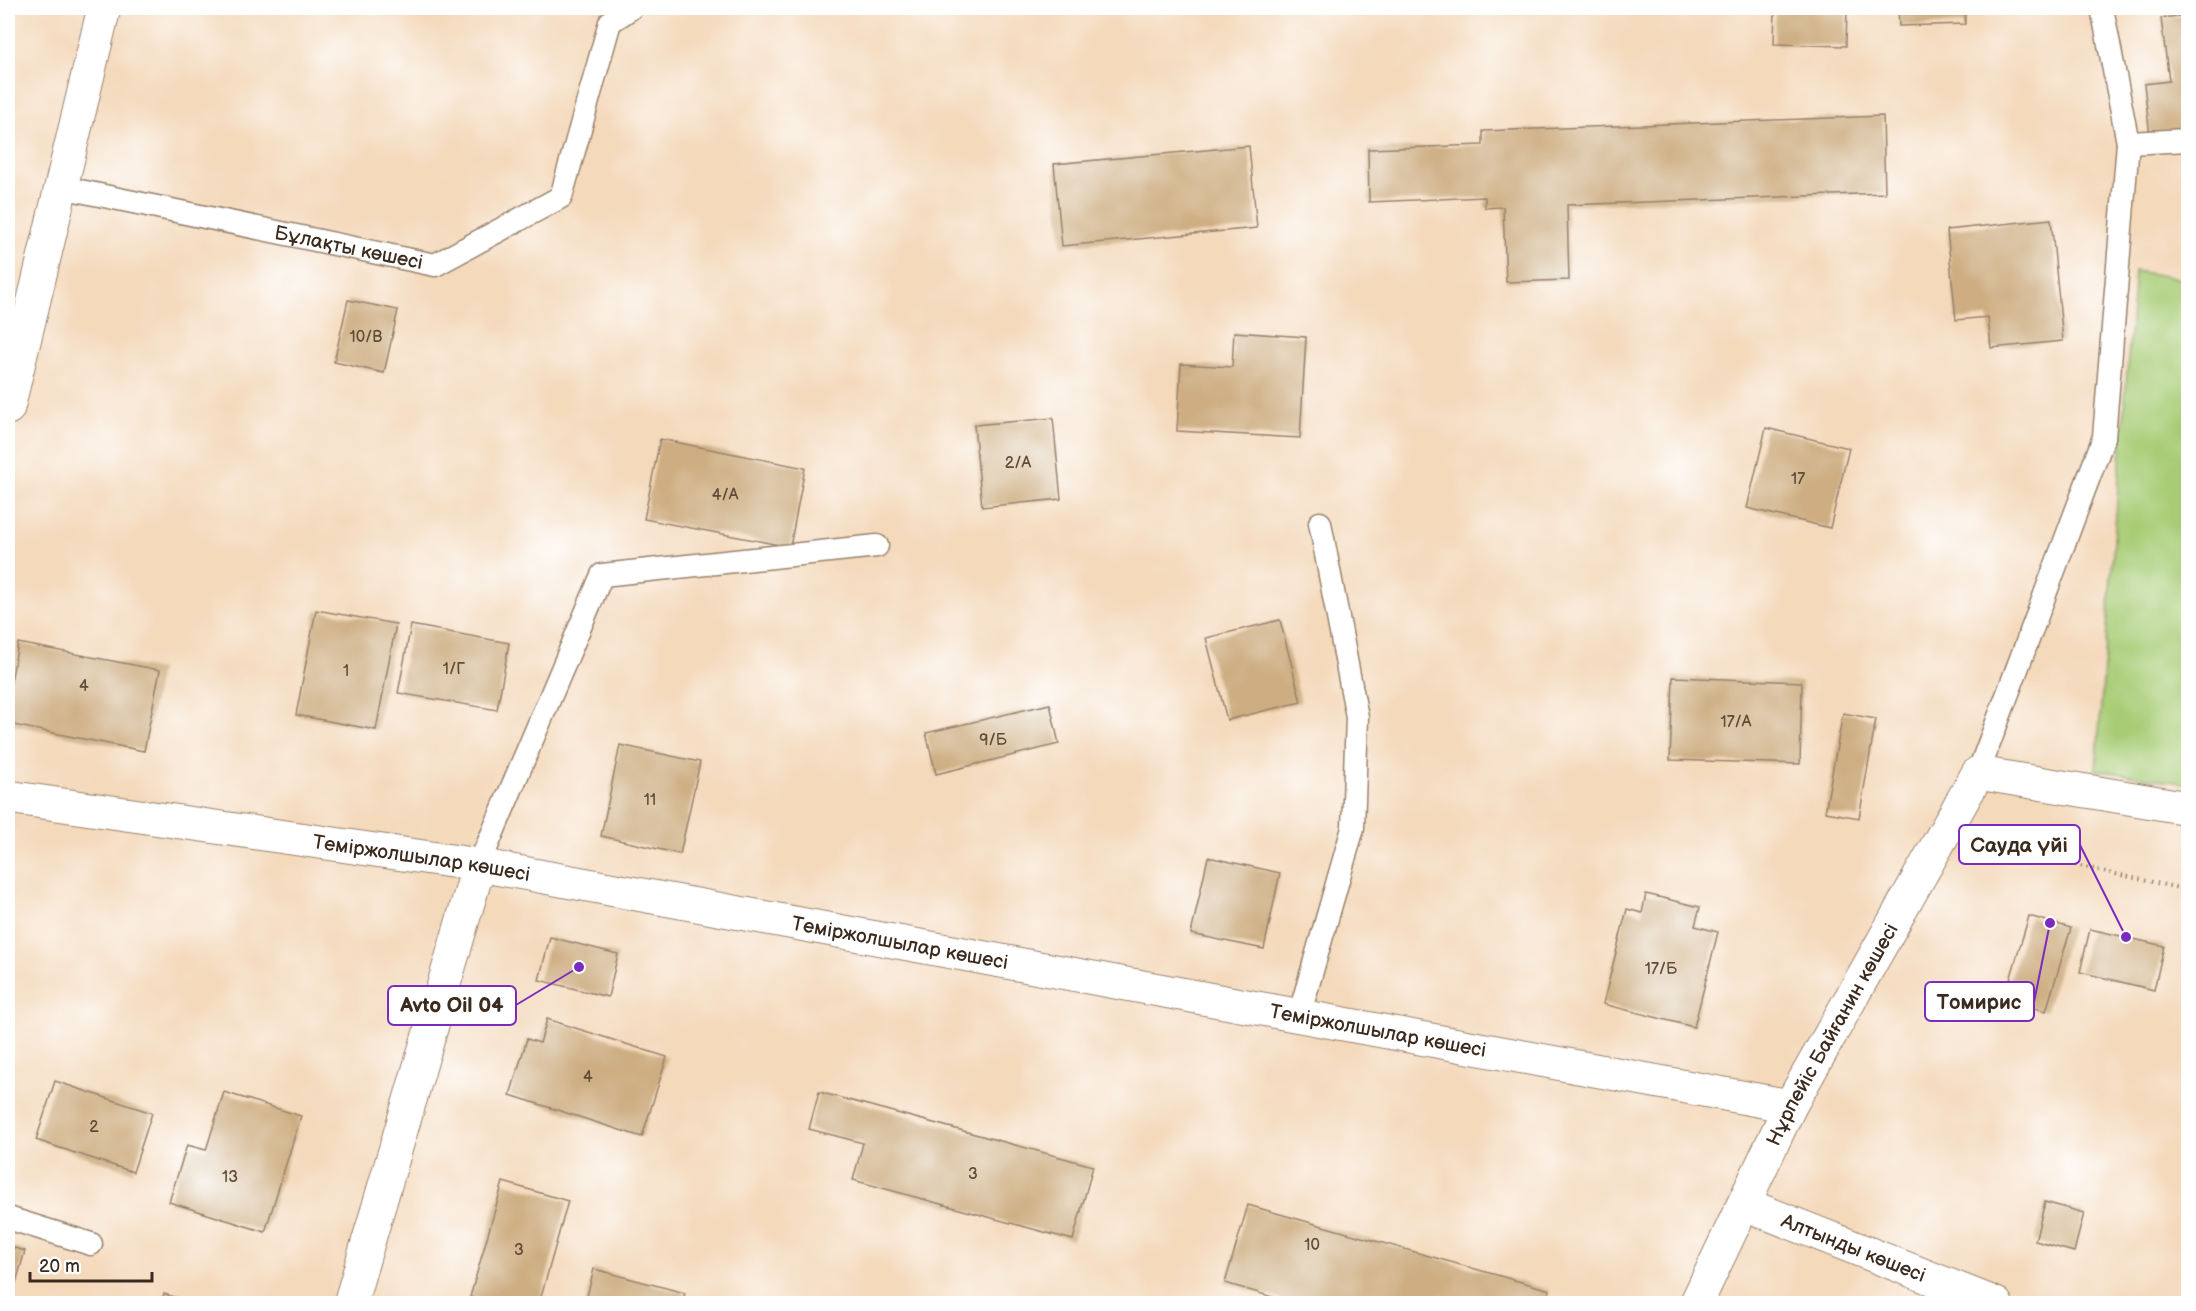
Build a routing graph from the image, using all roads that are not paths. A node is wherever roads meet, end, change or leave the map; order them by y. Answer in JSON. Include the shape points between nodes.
{"nodes":[{"id":1,"x":104,"y":8,"type":"edge"},
{"id":2,"x":632,"y":8,"type":"edge"},
{"id":3,"x":2102,"y":8,"type":"edge"},
{"id":4,"x":2188,"y":140,"type":"edge"},
{"id":5,"x":2128,"y":143,"type":"junction"},
{"id":6,"x":61,"y":187,"type":"junction"},
{"id":7,"x":8,"y":408,"type":"edge"},
{"id":8,"x":1320,"y":523,"type":"dead end"},
{"id":9,"x":877,"y":546,"type":"dead end"},
{"id":10,"x":1978,"y":773,"type":"junction"},
{"id":11,"x":8,"y":797,"type":"edge"},
{"id":12,"x":2188,"y":808,"type":"edge"},
{"id":13,"x":479,"y":865,"type":"junction"},
{"id":14,"x":1299,"y":1016,"type":"junction"},
{"id":15,"x":1790,"y":1106,"type":"junction"},
{"id":16,"x":1744,"y":1204,"type":"junction"},
{"id":17,"x":8,"y":1218,"type":"edge"},
{"id":18,"x":91,"y":1244,"type":"dead end"},
{"id":19,"x":350,"y":1304,"type":"edge"},
{"id":20,"x":1696,"y":1304,"type":"edge"},
{"id":21,"x":1996,"y":1304,"type":"edge"}],
"edges":[{"from":1,"to":6,"type":"street"},
{"from":2,"to":6,"type":"lane","name":"Бұлақты көшесі","via":[[610,22],[561,197],[435,265]]},
{"from":3,"to":5,"type":"lane"},
{"from":4,"to":5,"type":"lane"},
{"from":5,"to":10,"type":"lane","via":[[2104,437]]},
{"from":6,"to":7,"type":"street"},
{"from":8,"to":14,"type":"lane","via":[[1357,717],[1353,828]]},
{"from":9,"to":13,"type":"lane","via":[[602,575]]},
{"from":10,"to":12,"type":"street"},
{"from":10,"to":15,"type":"street","name":"Нұрпейіс Байғанин көшесі"},
{"from":11,"to":13,"type":"street","name":"Теміржолшылар көшесі"},
{"from":13,"to":14,"type":"street","name":"Теміржолшылар көшесі"},
{"from":13,"to":19,"type":"street"},
{"from":14,"to":15,"type":"street","name":"Теміржолшылар көшесі"},
{"from":15,"to":16,"type":"street","name":"Нұрпейіс Байғанин көшесі"},
{"from":16,"to":20,"type":"street","name":"Нұрпейіс Байғанин көшесі"},
{"from":16,"to":21,"type":"street","name":"Алтынды көшесі"},
{"from":17,"to":18,"type":"lane"}]}
